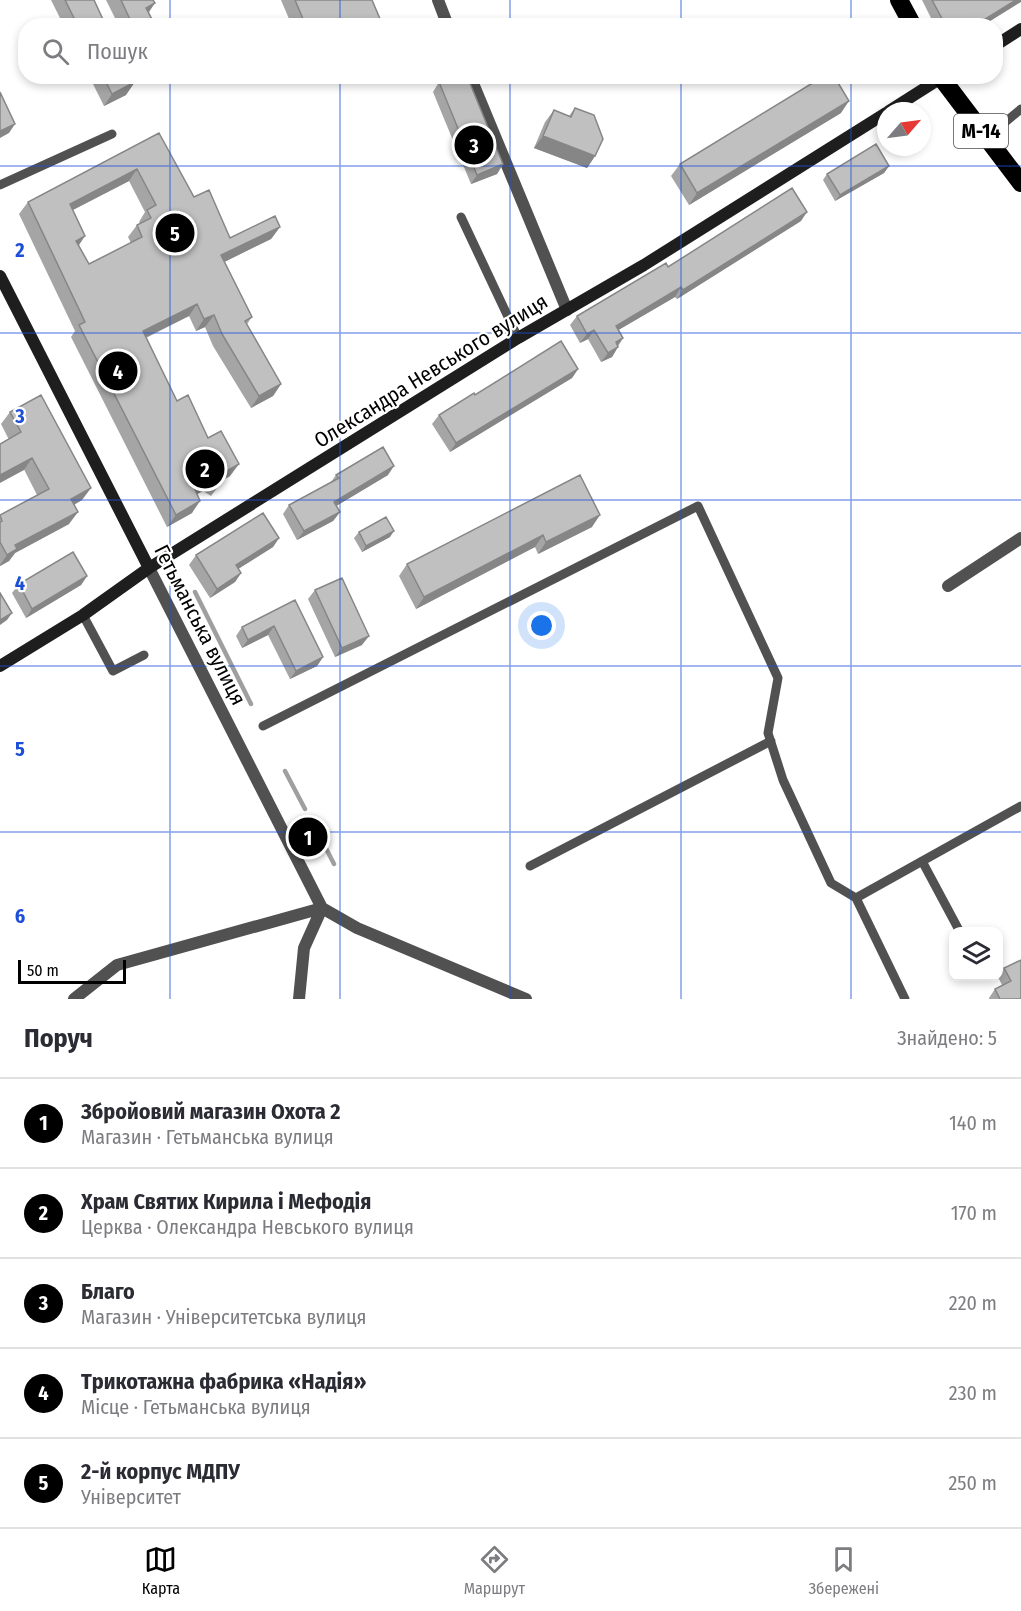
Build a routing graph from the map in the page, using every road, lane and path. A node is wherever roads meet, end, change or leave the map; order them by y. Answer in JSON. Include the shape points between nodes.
{"nodes":[{"id":1,"x":438,"y":0,"type":"edge"},
{"id":2,"x":899,"y":0,"type":"edge"},
{"id":3,"x":445,"y":18,"type":"edge"},
{"id":4,"x":909,"y":18,"type":"edge"},
{"id":5,"x":1021,"y":29,"type":"edge"},
{"id":6,"x":1003,"y":41,"type":"edge"},
{"id":7,"x":473,"y":84,"type":"edge"},
{"id":8,"x":931,"y":84,"type":"edge"},
{"id":9,"x":947,"y":84,"type":"edge"},
{"id":10,"x":903,"y":102,"type":"edge"},
{"id":11,"x":1021,"y":109,"type":"edge"},
{"id":12,"x":877,"y":119,"type":"edge"},
{"id":13,"x":112,"y":134,"type":"dead end"},
{"id":14,"x":986,"y":138,"type":"junction"},
{"id":15,"x":1021,"y":183,"type":"edge"},
{"id":16,"x":0,"y":184,"type":"edge"},
{"id":17,"x":461,"y":217,"type":"dead end"},
{"id":18,"x":0,"y":276,"type":"edge"},
{"id":19,"x":567,"y":310,"type":"junction"},
{"id":20,"x":518,"y":338,"type":"junction"},
{"id":21,"x":1021,"y":538,"type":"edge"},
{"id":22,"x":149,"y":568,"type":"junction"},
{"id":23,"x":948,"y":586,"type":"dead end"},
{"id":24,"x":83,"y":615,"type":"junction"},
{"id":25,"x":144,"y":655,"type":"dead end"},
{"id":26,"x":0,"y":666,"type":"edge"},
{"id":27,"x":262,"y":726,"type":"dead end"},
{"id":28,"x":771,"y":741,"type":"junction"},
{"id":29,"x":1021,"y":806,"type":"edge"},
{"id":30,"x":922,"y":861,"type":"junction"},
{"id":31,"x":530,"y":866,"type":"dead end"},
{"id":32,"x":856,"y":898,"type":"junction"},
{"id":33,"x":322,"y":908,"type":"junction"},
{"id":34,"x":957,"y":927,"type":"edge"},
{"id":35,"x":74,"y":999,"type":"edge"},
{"id":36,"x":300,"y":999,"type":"edge"},
{"id":37,"x":526,"y":999,"type":"edge"},
{"id":38,"x":905,"y":999,"type":"edge"}],
"edges":[{"from":1,"to":3,"type":"street"},
{"from":2,"to":4,"type":"highway"},
{"from":5,"to":6,"type":"main road"},
{"from":7,"to":19,"type":"street"},
{"from":8,"to":10,"type":"main road","name":"Олександра Невського вулиця","number":"М-14"},
{"from":9,"to":14,"type":"highway","number":"М-14"},
{"from":11,"to":14,"type":"lane"},
{"from":12,"to":19,"type":"main road","name":"Олександра Невського вулиця","number":"М-14"},
{"from":13,"to":16,"type":"lane"},
{"from":14,"to":15,"type":"highway","number":"М-14"},
{"from":17,"to":20,"type":"lane"},
{"from":18,"to":22,"type":"main road","name":"Гетьманська вулиця"},
{"from":19,"to":20,"type":"main road","name":"Олександра Невського вулиця","number":"М-14"},
{"from":20,"to":22,"type":"main road","name":"Олександра Невського вулиця","number":"М-14"},
{"from":21,"to":23,"type":"street"},
{"from":22,"to":24,"type":"main road","name":"Олександра Невського вулиця"},
{"from":22,"to":33,"type":"street","name":"Гетьманська вулиця"},
{"from":24,"to":25,"type":"lane","via":[[113,671]]},
{"from":24,"to":26,"type":"main road","name":"Олександра Невського вулиця"},
{"from":27,"to":28,"type":"lane","via":[[698,506],[778,678],[768,733]]},
{"from":28,"to":31,"type":"lane"},
{"from":28,"to":32,"type":"lane","via":[[783,780],[831,883]]},
{"from":29,"to":30,"type":"lane"},
{"from":30,"to":32,"type":"lane"},
{"from":30,"to":34,"type":"lane"},
{"from":32,"to":38,"type":"lane"},
{"from":33,"to":35,"type":"street","via":[[117,965]]},
{"from":33,"to":36,"type":"street","via":[[304,948]]},
{"from":33,"to":37,"type":"street","via":[[357,928]]}]}
